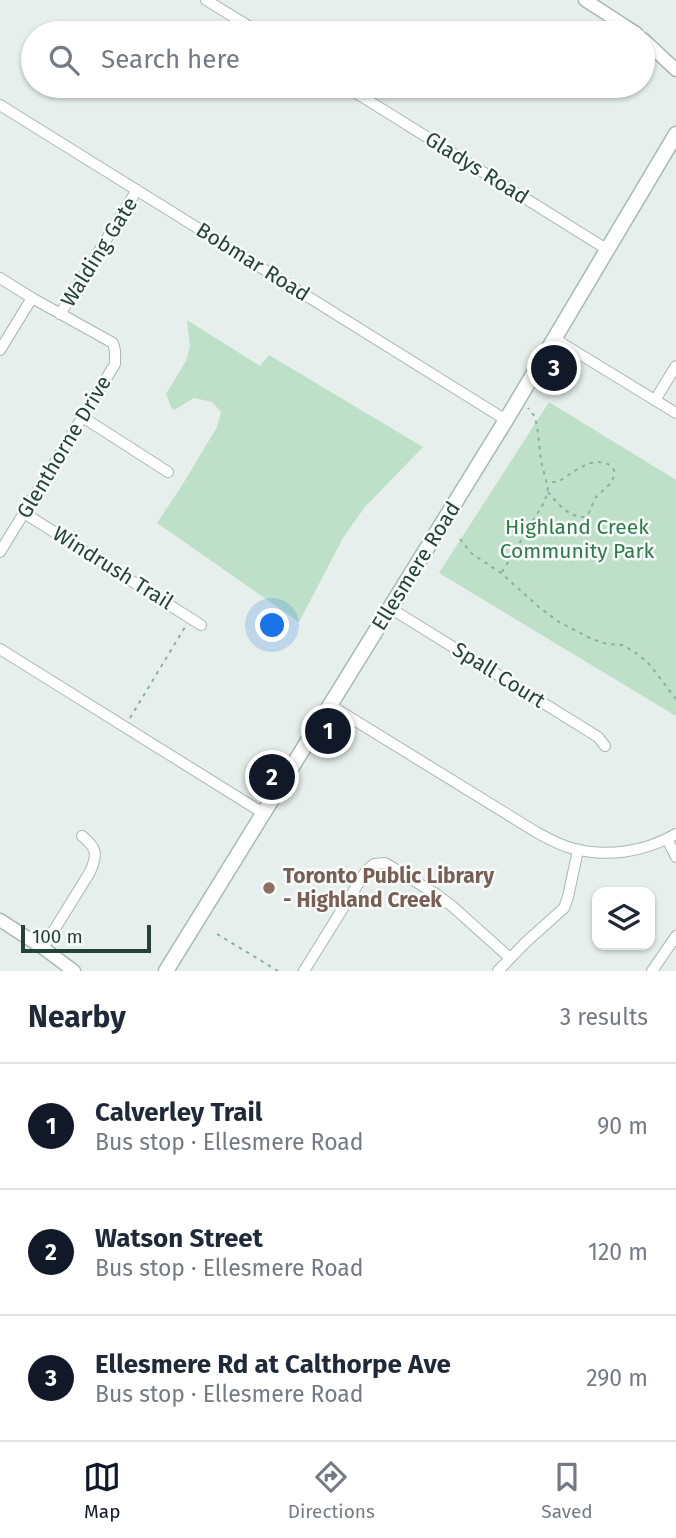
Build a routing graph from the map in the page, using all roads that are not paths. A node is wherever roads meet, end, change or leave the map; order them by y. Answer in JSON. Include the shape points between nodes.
{"nodes":[{"id":1,"x":206,"y":0,"type":"edge"},
{"id":2,"x":585,"y":0,"type":"edge"},
{"id":3,"x":240,"y":21,"type":"edge"},
{"id":4,"x":617,"y":21,"type":"edge"},
{"id":5,"x":655,"y":50,"type":"edge"},
{"id":6,"x":676,"y":70,"type":"edge"},
{"id":7,"x":364,"y":98,"type":"edge"},
{"id":8,"x":0,"y":105,"type":"edge"},
{"id":9,"x":676,"y":134,"type":"edge"},
{"id":10,"x":676,"y":142,"type":"edge"},
{"id":11,"x":662,"y":159,"type":"junction"},
{"id":12,"x":137,"y":190,"type":"junction"},
{"id":13,"x":608,"y":250,"type":"junction"},
{"id":14,"x":0,"y":278,"type":"edge"},
{"id":15,"x":32,"y":298,"type":"junction"},
{"id":16,"x":60,"y":314,"type":"junction"},
{"id":17,"x":555,"y":339,"type":"junction"},
{"id":18,"x":0,"y":350,"type":"edge"},
{"id":19,"x":676,"y":366,"type":"edge"},
{"id":20,"x":655,"y":400,"type":"junction"},
{"id":21,"x":676,"y":413,"type":"edge"},
{"id":22,"x":84,"y":418,"type":"junction"},
{"id":23,"x":506,"y":420,"type":"junction"},
{"id":24,"x":168,"y":472,"type":"dead end"},
{"id":25,"x":24,"y":513,"type":"junction"},
{"id":26,"x":0,"y":552,"type":"edge"},
{"id":27,"x":390,"y":608,"type":"junction"},
{"id":28,"x":201,"y":625,"type":"dead end"},
{"id":29,"x":0,"y":649,"type":"edge"},
{"id":30,"x":330,"y":705,"type":"junction"},
{"id":31,"x":606,"y":746,"type":"dead end"},
{"id":32,"x":263,"y":813,"type":"junction"},
{"id":33,"x":82,"y":836,"type":"dead end"},
{"id":34,"x":672,"y":836,"type":"edge"},
{"id":35,"x":578,"y":850,"type":"junction"},
{"id":36,"x":676,"y":857,"type":"edge"},
{"id":37,"x":0,"y":919,"type":"edge"},
{"id":38,"x":676,"y":936,"type":"edge"},
{"id":39,"x":43,"y":948,"type":"junction"},
{"id":40,"x":510,"y":958,"type":"junction"},
{"id":41,"x":74,"y":971,"type":"edge"},
{"id":42,"x":166,"y":971,"type":"edge"},
{"id":43,"x":304,"y":971,"type":"edge"},
{"id":44,"x":498,"y":971,"type":"edge"},
{"id":45,"x":652,"y":971,"type":"edge"}],
"edges":[{"from":1,"to":3,"type":"street"},
{"from":2,"to":4,"type":"street"},
{"from":5,"to":6,"type":"street"},
{"from":7,"to":13,"type":"street","name":"Gladys Road"},
{"from":8,"to":12,"type":"street","name":"Bobmar Road"},
{"from":9,"to":11,"type":"main road","name":"Ellesmere Road"},
{"from":10,"to":11,"type":"main road","name":"Ellesmere Road"},
{"from":11,"to":13,"type":"main road","name":"Ellesmere Road"},
{"from":12,"to":16,"type":"street","name":"Walding Gate"},
{"from":12,"to":23,"type":"street","name":"Bobmar Road"},
{"from":13,"to":17,"type":"main road","name":"Ellesmere Road"},
{"from":14,"to":15,"type":"street","name":"Glenthorne Drive"},
{"from":15,"to":16,"type":"street","name":"Glenthorne Drive"},
{"from":15,"to":18,"type":"street"},
{"from":16,"to":22,"type":"street","name":"Glenthorne Drive","via":[[113,343],[115,364]]},
{"from":17,"to":20,"type":"street"},
{"from":17,"to":23,"type":"main road","name":"Ellesmere Road"},
{"from":19,"to":20,"type":"street"},
{"from":20,"to":21,"type":"street"},
{"from":22,"to":24,"type":"street"},
{"from":22,"to":25,"type":"street","name":"Glenthorne Drive"},
{"from":23,"to":27,"type":"main road","name":"Ellesmere Road"},
{"from":25,"to":26,"type":"street","name":"Glenthorne Drive"},
{"from":25,"to":28,"type":"street","name":"Windrush Trail"},
{"from":27,"to":30,"type":"main road","name":"Ellesmere Road"},
{"from":27,"to":31,"type":"street","name":"Spall Court"},
{"from":29,"to":32,"type":"street"},
{"from":30,"to":32,"type":"main road","name":"Ellesmere Road"},
{"from":30,"to":35,"type":"street","via":[[536,832]]},
{"from":32,"to":42,"type":"main road","name":"Ellesmere Road"},
{"from":33,"to":39,"type":"street","via":[[91,843],[95,860]]},
{"from":34,"to":35,"type":"street","via":[[636,850]]},
{"from":34,"to":36,"type":"street"},
{"from":35,"to":40,"type":"street","via":[[564,908]]},
{"from":37,"to":39,"type":"street"},
{"from":38,"to":45,"type":"street"},
{"from":39,"to":41,"type":"street"},
{"from":40,"to":43,"type":"street","via":[[452,906],[385,863],[366,871]]},
{"from":40,"to":44,"type":"street"}]}
